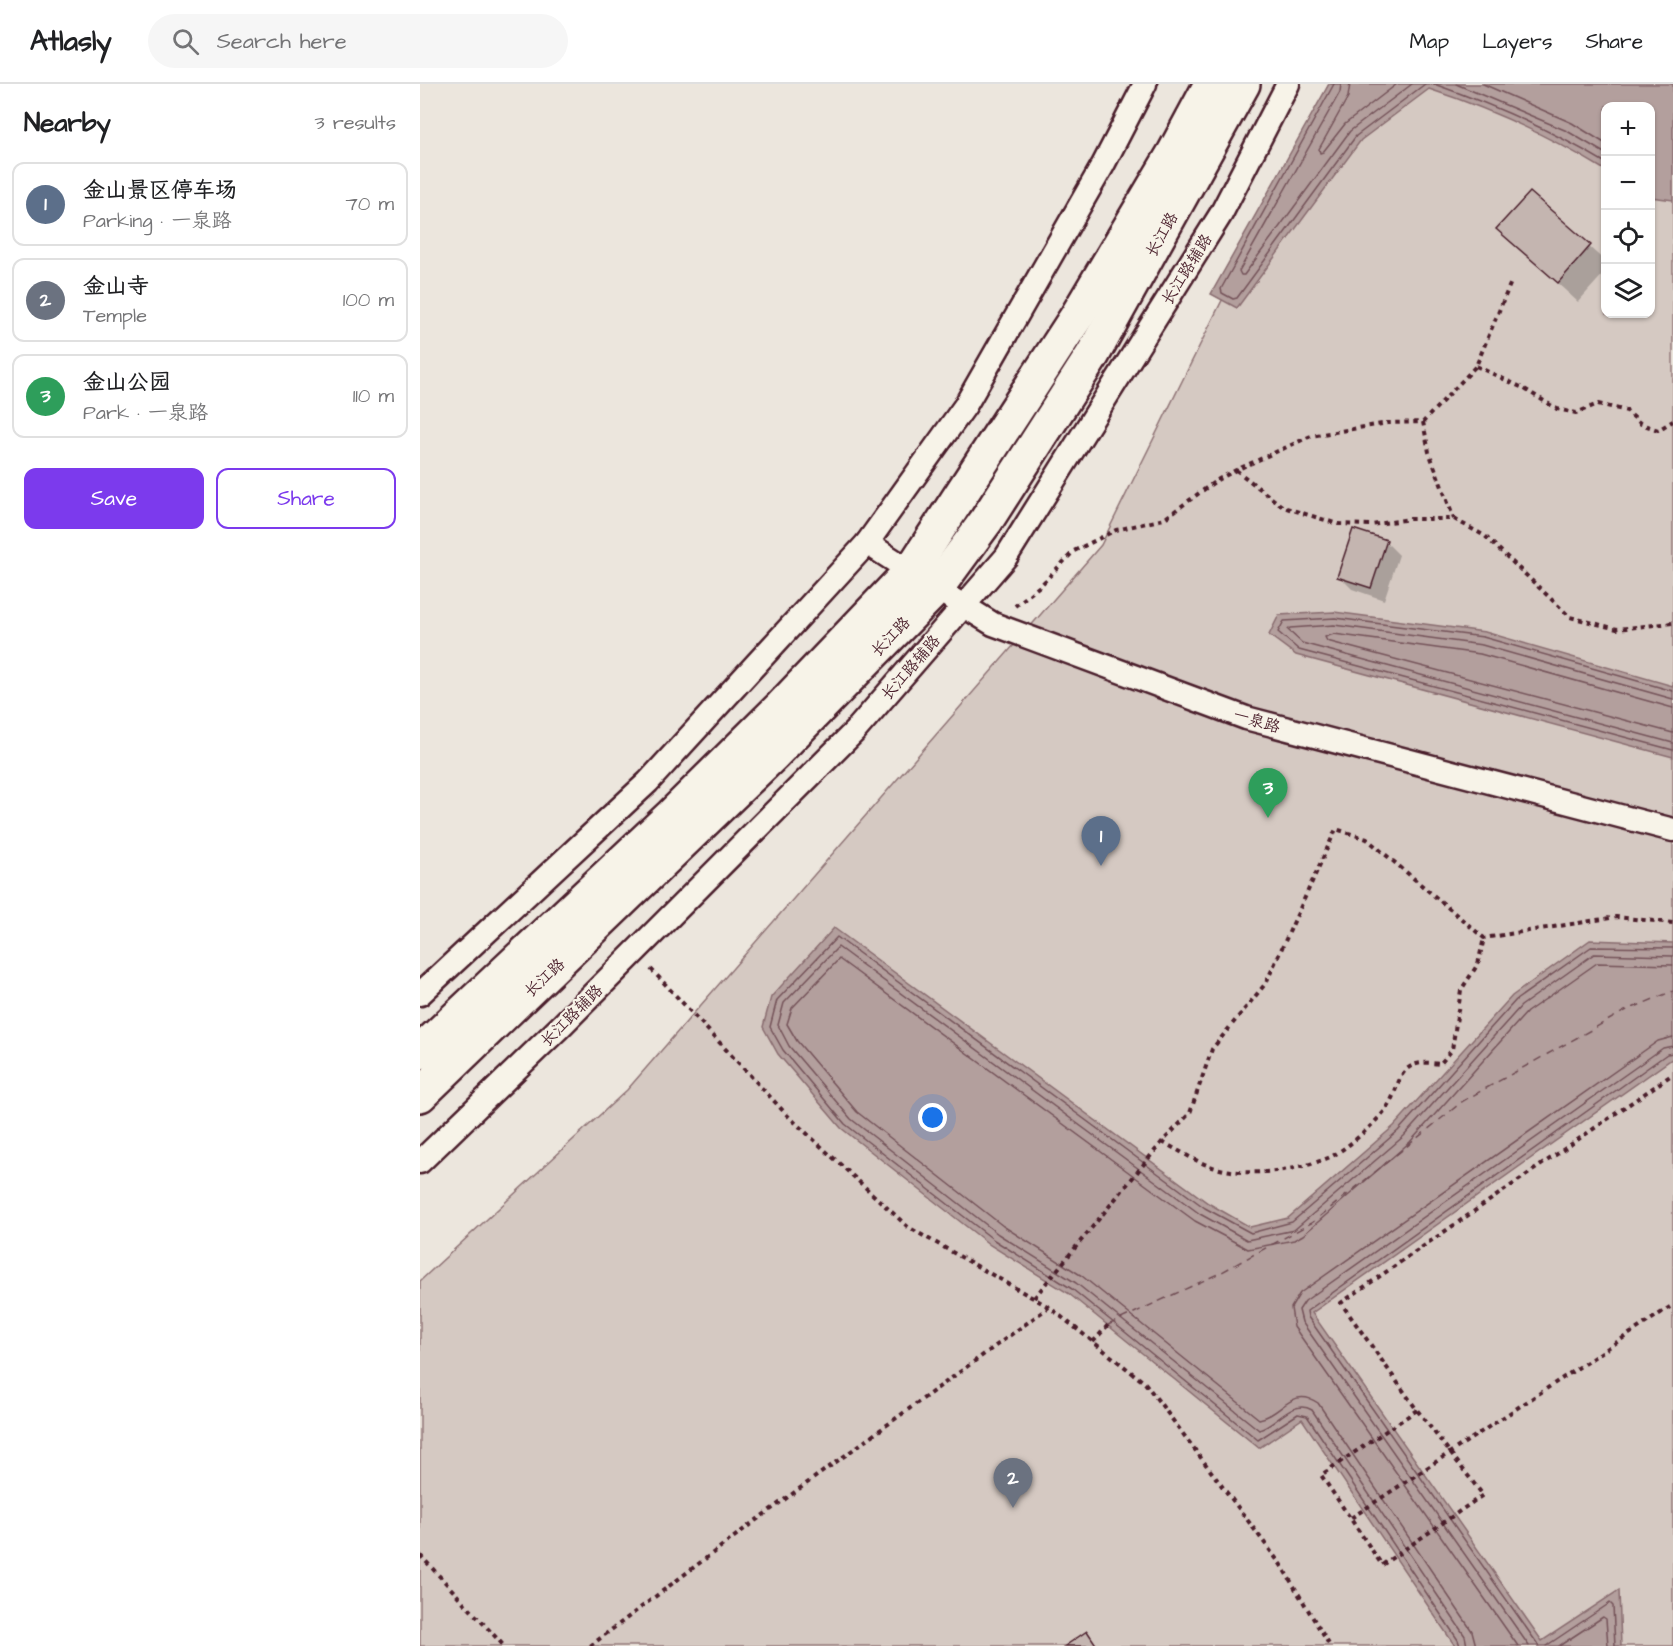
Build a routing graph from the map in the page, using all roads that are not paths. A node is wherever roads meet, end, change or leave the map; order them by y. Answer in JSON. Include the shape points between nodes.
{"nodes":[{"id":1,"x":1145,"y":84,"type":"edge"},
{"id":2,"x":1211,"y":84,"type":"edge"},
{"id":3,"x":1243,"y":84,"type":"edge"},
{"id":4,"x":1288,"y":84,"type":"edge"},
{"id":5,"x":867,"y":543,"type":"junction"},
{"id":6,"x":924,"y":580,"type":"junction"},
{"id":7,"x":963,"y":606,"type":"junction"},
{"id":8,"x":1673,"y":830,"type":"edge"},
{"id":9,"x":420,"y":994,"type":"edge"},
{"id":10,"x":420,"y":1052,"type":"edge"},
{"id":11,"x":420,"y":1095,"type":"edge"},
{"id":12,"x":420,"y":1162,"type":"edge"}],
"edges":[{"from":1,"to":5,"type":"street","via":[[965,406]]},
{"from":2,"to":6,"type":"main road","name":"长江路"},
{"from":3,"to":6,"type":"main road","name":"长江路","via":[[1092,356],[986,521]]},
{"from":4,"to":7,"type":"street","name":"长江路辅路","via":[[1221,214],[1006,556]]},
{"from":5,"to":6,"type":"street","name":"一泉路"},
{"from":5,"to":9,"type":"street","via":[[648,782]]},
{"from":6,"to":7,"type":"street","name":"一泉路"},
{"from":6,"to":10,"type":"main road","name":"长江路","via":[[781,707]]},
{"from":6,"to":11,"type":"main road","name":"长江路","via":[[767,762]]},
{"from":7,"to":8,"type":"street","name":"一泉路","via":[[993,624],[1246,718]]},
{"from":7,"to":12,"type":"street","name":"长江路辅路","via":[[855,731]]}]}
